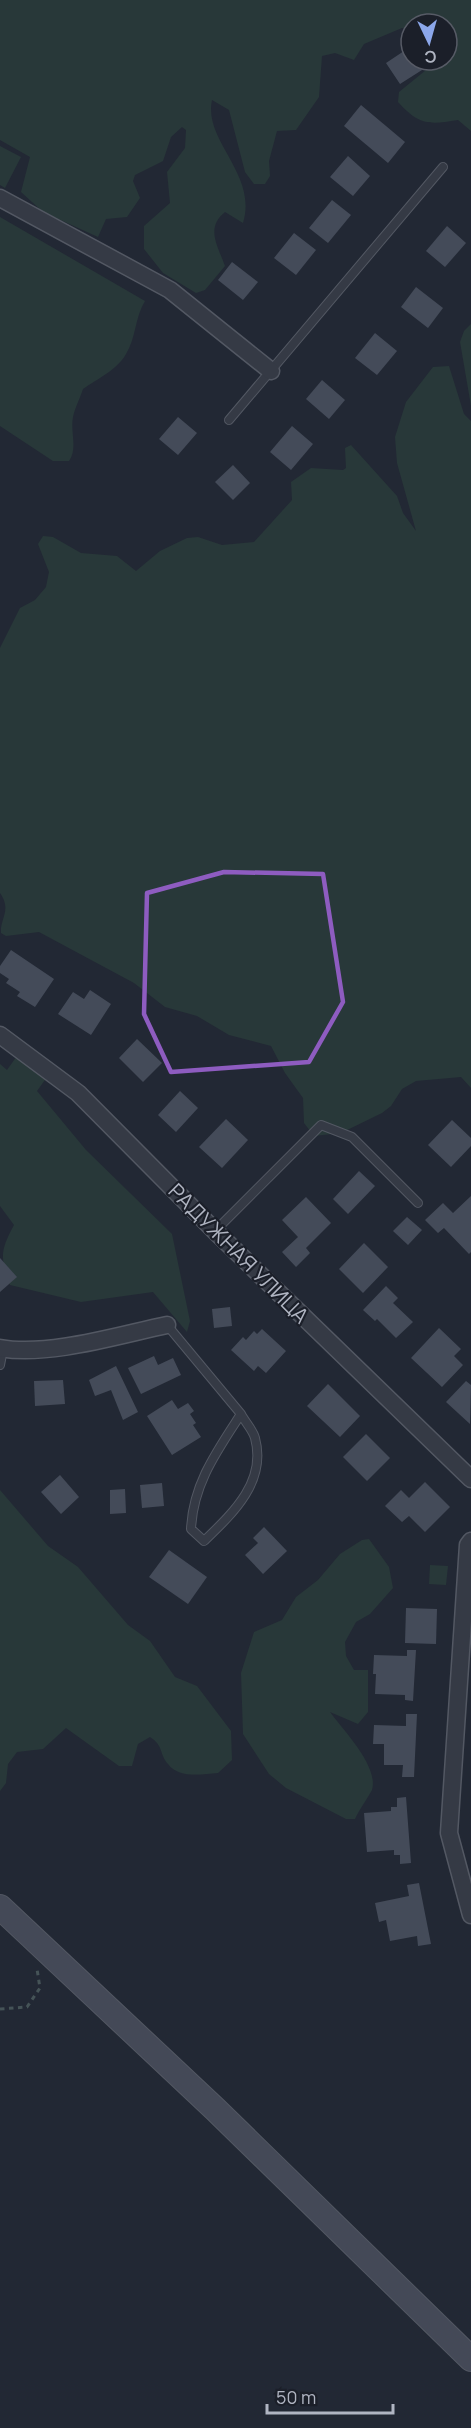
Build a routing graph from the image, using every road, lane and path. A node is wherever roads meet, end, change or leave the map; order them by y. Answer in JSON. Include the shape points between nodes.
{"nodes":[{"id":1,"x":443,"y":167,"type":"dead end"},
{"id":2,"x":0,"y":198,"type":"edge"},
{"id":3,"x":271,"y":371,"type":"junction"},
{"id":4,"x":230,"y":420,"type":"dead end"},
{"id":5,"x":0,"y":1035,"type":"edge"},
{"id":6,"x":418,"y":1203,"type":"dead end"},
{"id":7,"x":215,"y":1231,"type":"junction"},
{"id":8,"x":167,"y":1325,"type":"joint"},
{"id":9,"x":1,"y":1354,"type":"edge"},
{"id":10,"x":241,"y":1414,"type":"junction"},
{"id":11,"x":471,"y":1479,"type":"edge"},
{"id":12,"x":471,"y":1541,"type":"edge"},
{"id":13,"x":0,"y":1907,"type":"edge"},
{"id":14,"x":471,"y":1915,"type":"edge"},
{"id":15,"x":37,"y":1968,"type":"dead end"},
{"id":16,"x":0,"y":2009,"type":"edge"},
{"id":17,"x":471,"y":2360,"type":"edge"}],
"edges":[{"from":1,"to":3,"type":"lane"},
{"from":2,"to":3,"type":"street","via":[[170,290]]},
{"from":3,"to":4,"type":"lane"},
{"from":5,"to":7,"type":"street","name":"РАДУЖНАЯ УЛИЦА","via":[[78,1093]]},
{"from":6,"to":7,"type":"lane","via":[[352,1137],[321,1125]]},
{"from":7,"to":11,"type":"street","name":"РАДУЖНАЯ УЛИЦА"},
{"from":8,"to":9,"type":"street","via":[[66,1346]]},
{"from":8,"to":10,"type":"lane"},
{"from":10,"to":10,"type":"lane","via":[[212,1458],[192,1508],[191,1529],[204,1541],[235,1512],[251,1487],[258,1457],[255,1436]]},
{"from":12,"to":14,"type":"street","via":[[449,1833]]},
{"from":13,"to":17,"type":"main road","via":[[215,2109]]},
{"from":15,"to":16,"type":"path","via":[[40,1988],[27,2007]]}]}
